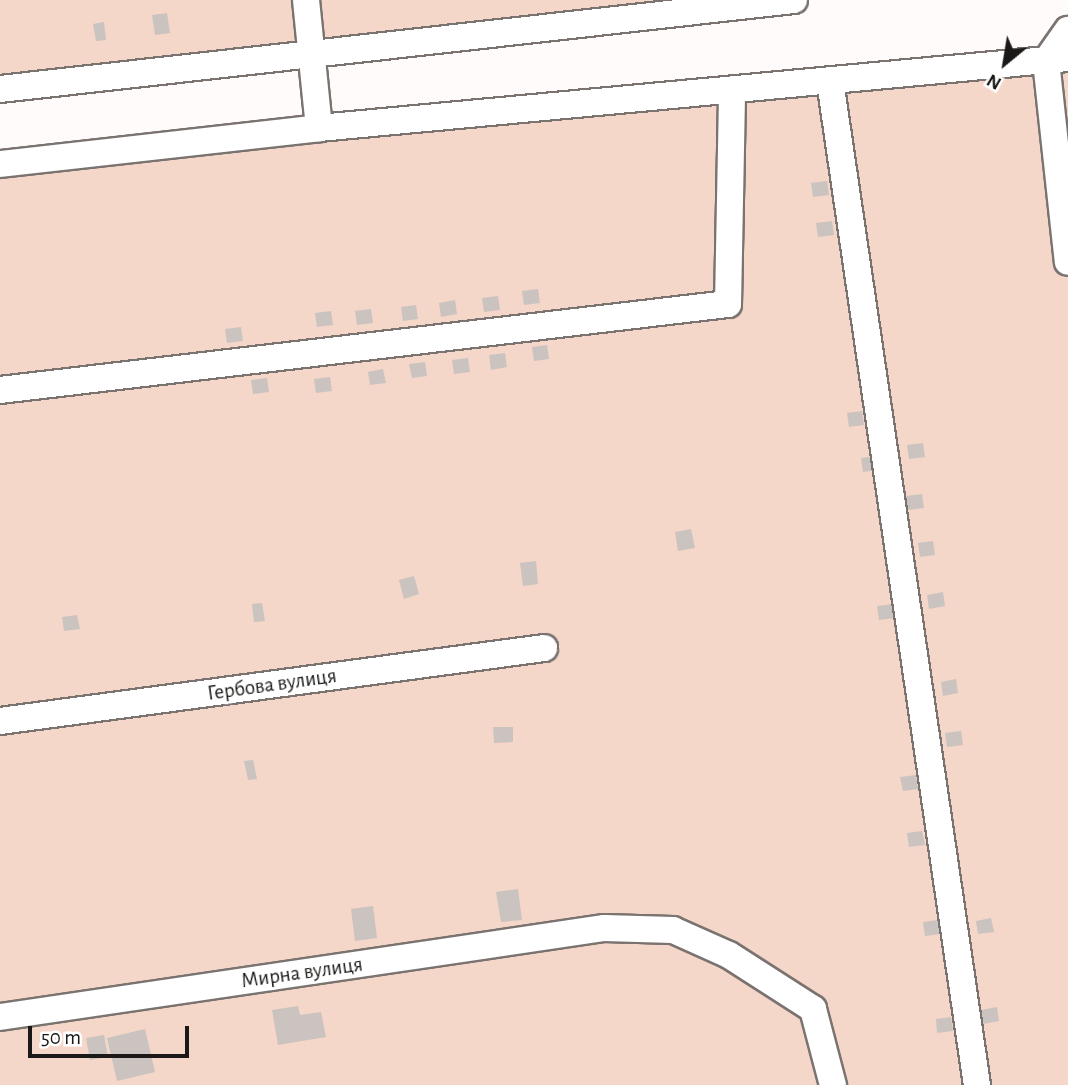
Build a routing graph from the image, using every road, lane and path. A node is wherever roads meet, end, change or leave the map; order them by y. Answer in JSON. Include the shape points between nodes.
{"nodes":[{"id":1,"x":306,"y":0,"type":"edge"},
{"id":2,"x":793,"y":0,"type":"edge"},
{"id":3,"x":1068,"y":30,"type":"edge"},
{"id":4,"x":311,"y":53,"type":"junction"},
{"id":5,"x":1057,"y":60,"type":"edge"},
{"id":6,"x":830,"y":81,"type":"junction"},
{"id":7,"x":0,"y":89,"type":"edge"},
{"id":8,"x":732,"y":90,"type":"junction"},
{"id":9,"x":319,"y":128,"type":"junction"},
{"id":10,"x":0,"y":164,"type":"edge"},
{"id":11,"x":1068,"y":262,"type":"edge"},
{"id":12,"x":0,"y":390,"type":"edge"},
{"id":13,"x":544,"y":648,"type":"dead end"},
{"id":14,"x":0,"y":721,"type":"edge"},
{"id":15,"x":0,"y":1017,"type":"edge"},
{"id":16,"x":833,"y":1085,"type":"edge"},
{"id":17,"x":978,"y":1085,"type":"edge"}],
"edges":[{"from":1,"to":4,"type":"street"},
{"from":2,"to":4,"type":"street"},
{"from":3,"to":5,"type":"street"},
{"from":4,"to":7,"type":"street"},
{"from":4,"to":9,"type":"street"},
{"from":5,"to":6,"type":"street"},
{"from":5,"to":11,"type":"street"},
{"from":6,"to":8,"type":"street"},
{"from":6,"to":17,"type":"street"},
{"from":8,"to":9,"type":"street"},
{"from":8,"to":12,"type":"street","via":[[728,304]]},
{"from":9,"to":10,"type":"street"},
{"from":13,"to":14,"type":"street","name":"Гербова вулиця"},
{"from":15,"to":16,"type":"street","name":"Мирна вулиця","via":[[604,928],[673,930],[729,955],[813,1009]]}]}
